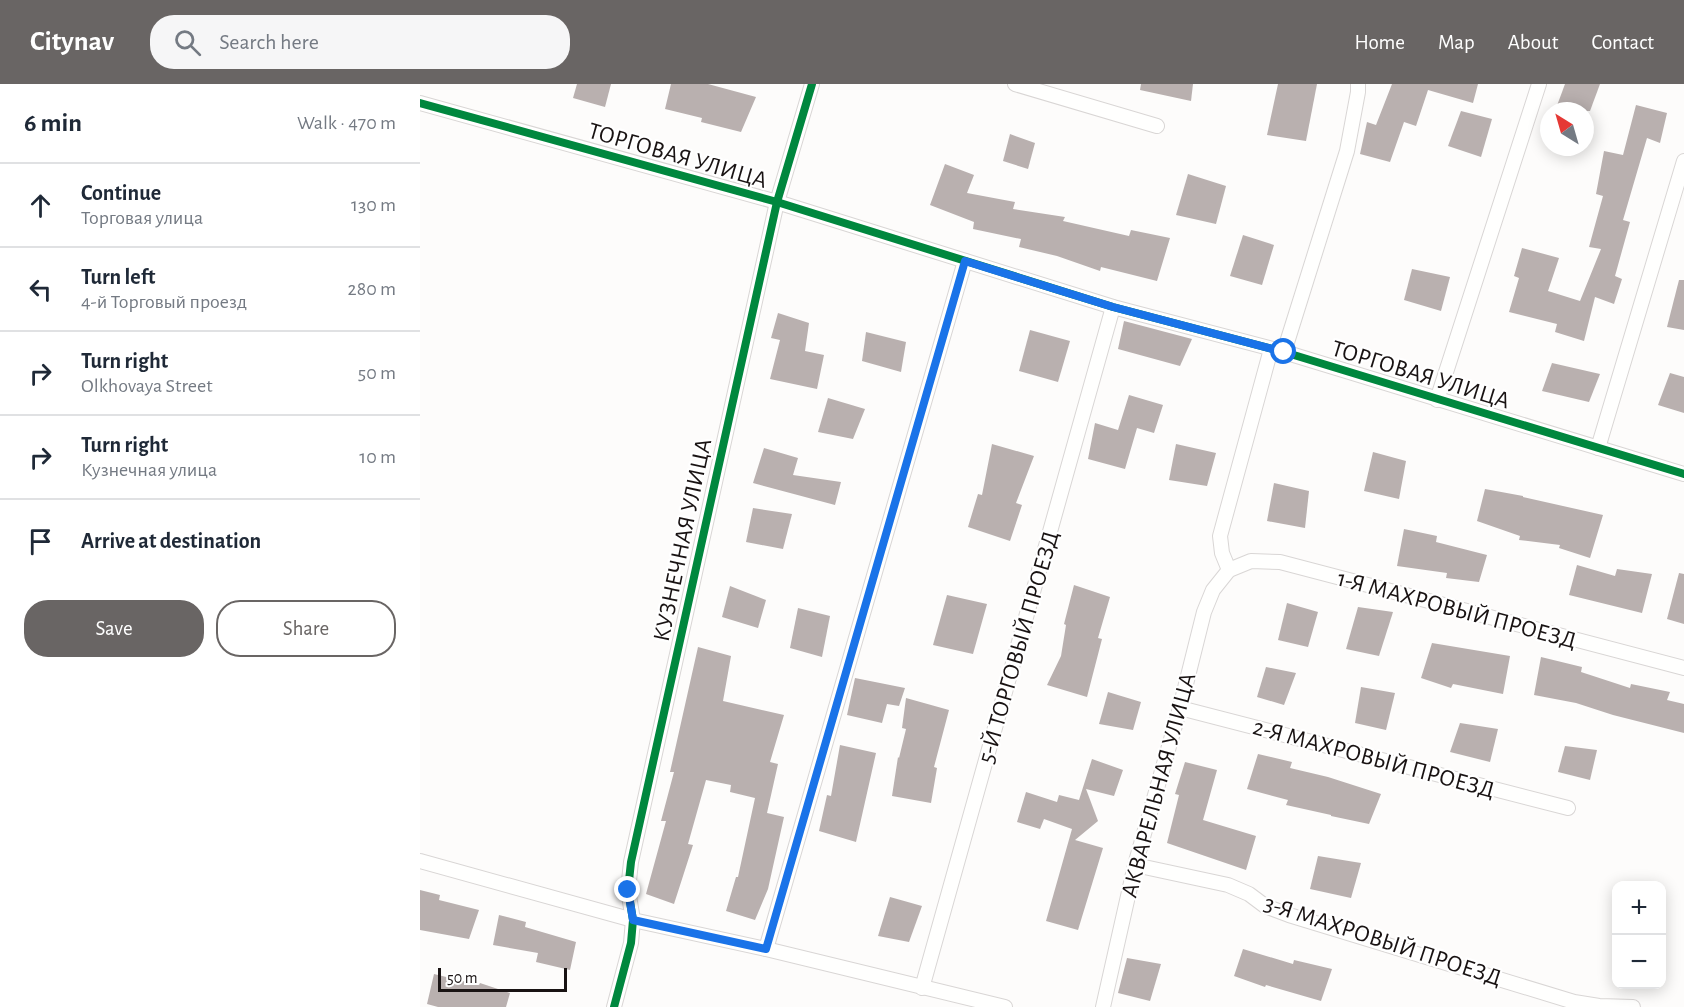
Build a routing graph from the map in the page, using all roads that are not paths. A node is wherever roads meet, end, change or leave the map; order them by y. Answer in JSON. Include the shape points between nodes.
{"nodes":[{"id":1,"x":812,"y":84,"type":"edge"},
{"id":2,"x":1014,"y":84,"type":"edge"},
{"id":3,"x":1358,"y":84,"type":"edge"},
{"id":4,"x":1539,"y":84,"type":"edge"},
{"id":5,"x":420,"y":103,"type":"edge"},
{"id":6,"x":1157,"y":126,"type":"dead end"},
{"id":7,"x":1684,"y":161,"type":"edge"},
{"id":8,"x":777,"y":202,"type":"junction"},
{"id":9,"x":965,"y":261,"type":"junction"},
{"id":10,"x":1113,"y":307,"type":"junction"},
{"id":11,"x":1277,"y":350,"type":"junction"},
{"id":12,"x":1437,"y":400,"type":"junction"},
{"id":13,"x":1598,"y":448,"type":"junction"},
{"id":14,"x":1684,"y":474,"type":"edge"},
{"id":15,"x":1229,"y":570,"type":"junction"},
{"id":16,"x":1684,"y":668,"type":"edge"},
{"id":17,"x":1180,"y":708,"type":"junction"},
{"id":18,"x":1568,"y":808,"type":"dead end"},
{"id":19,"x":420,"y":861,"type":"edge"},
{"id":20,"x":1135,"y":865,"type":"junction"},
{"id":21,"x":633,"y":920,"type":"junction"},
{"id":22,"x":766,"y":949,"type":"junction"},
{"id":23,"x":922,"y":988,"type":"junction"},
{"id":24,"x":614,"y":1007,"type":"edge"},
{"id":25,"x":1005,"y":1007,"type":"edge"},
{"id":26,"x":1103,"y":1007,"type":"edge"},
{"id":27,"x":1633,"y":1007,"type":"edge"}],
"edges":[{"from":1,"to":8,"type":"street","name":"КУЗНЕЧНАЯ УЛИЦА"},
{"from":2,"to":6,"type":"street"},
{"from":3,"to":11,"type":"street","via":[[1347,151]]},
{"from":4,"to":12,"type":"street"},
{"from":5,"to":8,"type":"street","name":"ТОРГОВАЯ УЛИЦА"},
{"from":7,"to":13,"type":"street"},
{"from":8,"to":9,"type":"street","name":"ТОРГОВАЯ УЛИЦА"},
{"from":8,"to":21,"type":"street","name":"КУЗНЕЧНАЯ УЛИЦА","via":[[631,862],[628,890]]},
{"from":9,"to":10,"type":"street","name":"ТОРГОВАЯ УЛИЦА"},
{"from":9,"to":22,"type":"street"},
{"from":10,"to":11,"type":"street","name":"ТОРГОВАЯ УЛИЦА"},
{"from":10,"to":23,"type":"street","name":"5-Й ТОРГОВЫЙ ПРОЕЗД"},
{"from":11,"to":12,"type":"street","name":"ТОРГОВАЯ УЛИЦА"},
{"from":11,"to":15,"type":"street","via":[[1220,536]]},
{"from":12,"to":13,"type":"street","name":"ТОРГОВАЯ УЛИЦА"},
{"from":13,"to":14,"type":"street","name":"ТОРГОВАЯ УЛИЦА"},
{"from":15,"to":16,"type":"street","name":"1-Я МАХРОВЫЙ ПРОЕЗД","via":[[1251,561],[1280,562]]},
{"from":15,"to":17,"type":"street","name":"АКВАРЕЛЬНАЯ УЛИЦА","via":[[1213,590],[1204,612]]},
{"from":17,"to":18,"type":"street","name":"2-Я МАХРОВЫЙ ПРОЕЗД"},
{"from":17,"to":20,"type":"street","name":"АКВАРЕЛЬНАЯ УЛИЦА"},
{"from":19,"to":21,"type":"street"},
{"from":20,"to":26,"type":"street","name":"АКВАРЕЛЬНАЯ УЛИЦА"},
{"from":20,"to":27,"type":"street","name":"3-Я МАХРОВЫЙ ПРОЕЗД","via":[[1228,885],[1289,915],[1574,1002]]},
{"from":21,"to":22,"type":"street"},
{"from":21,"to":24,"type":"street","name":"КУЗНЕЧНАЯ УЛИЦА"},
{"from":22,"to":23,"type":"street"},
{"from":23,"to":25,"type":"street"}]}
